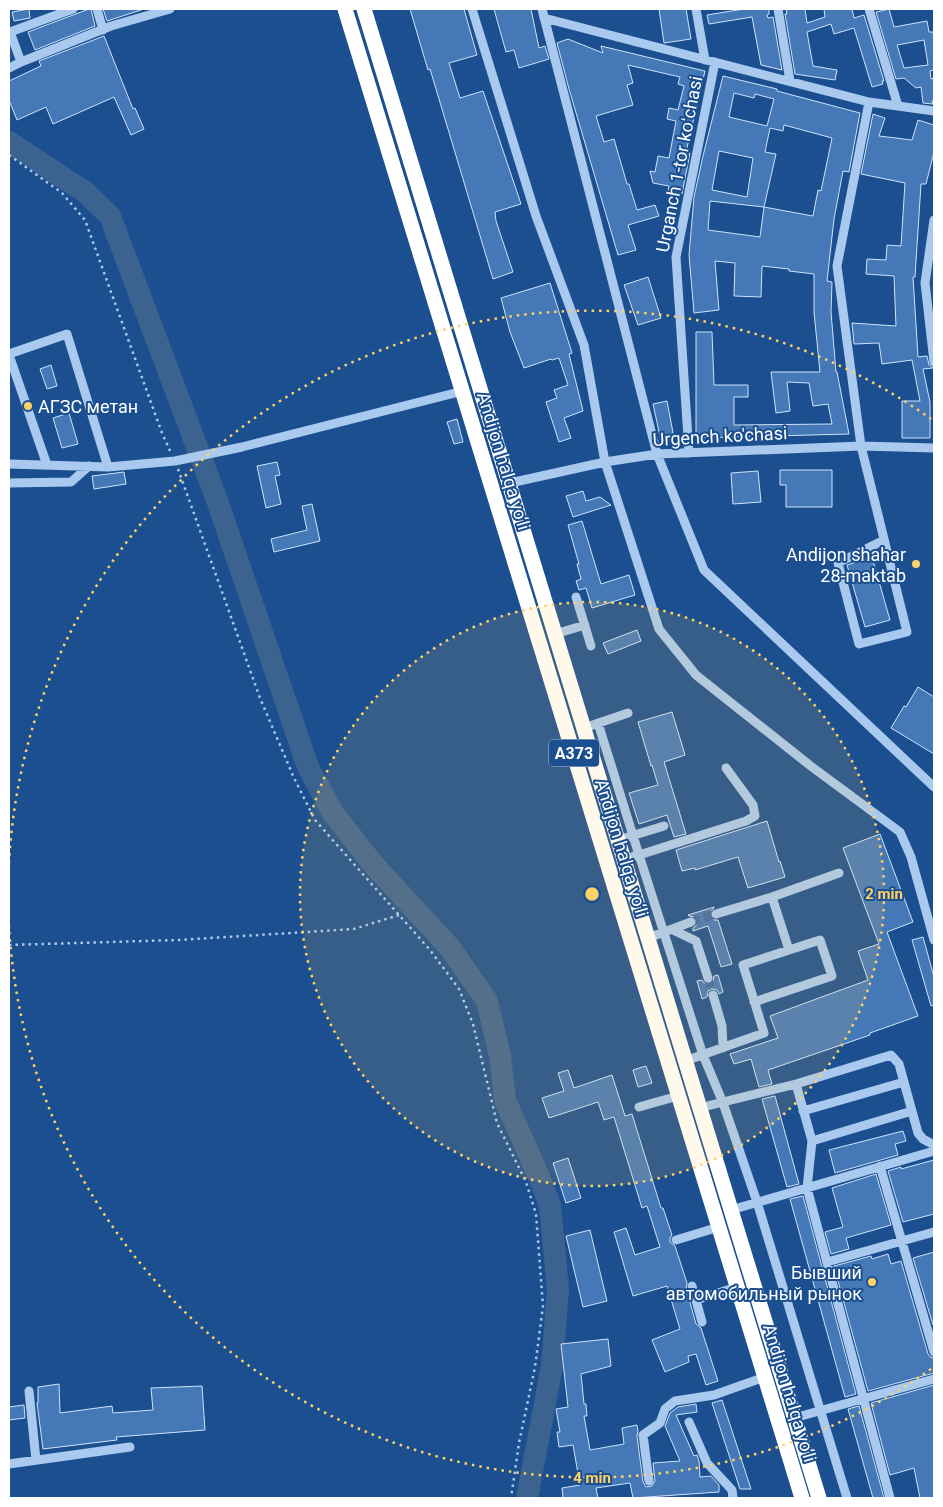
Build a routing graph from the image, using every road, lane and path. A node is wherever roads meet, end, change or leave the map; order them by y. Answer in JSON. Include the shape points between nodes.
{"nodes":[{"id":1,"x":73,"y":9,"type":"edge"},
{"id":2,"x":97,"y":9,"type":"edge"},
{"id":3,"x":170,"y":9,"type":"edge"},
{"id":4,"x":345,"y":9,"type":"edge"},
{"id":5,"x":364,"y":9,"type":"edge"},
{"id":6,"x":472,"y":9,"type":"edge"},
{"id":7,"x":696,"y":9,"type":"edge"},
{"id":8,"x":778,"y":9,"type":"edge"},
{"id":9,"x":869,"y":9,"type":"edge"},
{"id":10,"x":543,"y":13,"type":"edge"},
{"id":11,"x":103,"y":30,"type":"junction"},
{"id":12,"x":704,"y":60,"type":"junction"},
{"id":13,"x":21,"y":62,"type":"junction"},
{"id":14,"x":715,"y":62,"type":"junction"},
{"id":15,"x":9,"y":68,"type":"edge"},
{"id":16,"x":790,"y":80,"type":"junction"},
{"id":17,"x":870,"y":102,"type":"junction"},
{"id":18,"x":898,"y":106,"type":"junction"},
{"id":19,"x":934,"y":111,"type":"edge"},
{"id":20,"x":9,"y":156,"type":"edge"},
{"id":21,"x":934,"y":220,"type":"edge"},
{"id":22,"x":9,"y":355,"type":"edge"},
{"id":23,"x":934,"y":362,"type":"edge"},
{"id":24,"x":463,"y":391,"type":"junction"},
{"id":25,"x":861,"y":446,"type":"junction"},
{"id":26,"x":934,"y":448,"type":"edge"},
{"id":27,"x":690,"y":453,"type":"junction"},
{"id":28,"x":657,"y":454,"type":"junction"},
{"id":29,"x":176,"y":461,"type":"junction"},
{"id":30,"x":605,"y":462,"type":"junction"},
{"id":31,"x":9,"y":464,"type":"edge"},
{"id":32,"x":46,"y":465,"type":"junction"},
{"id":33,"x":89,"y":466,"type":"junction"},
{"id":34,"x":108,"y":467,"type":"junction"},
{"id":35,"x":9,"y":483,"type":"edge"},
{"id":36,"x":510,"y":483,"type":"junction"},
{"id":37,"x":884,"y":540,"type":"junction"},
{"id":38,"x":576,"y":597,"type":"dead end"},
{"id":39,"x":584,"y":625,"type":"junction"},
{"id":40,"x":555,"y":634,"type":"junction"},
{"id":41,"x":591,"y":646,"type":"dead end"},
{"id":42,"x":628,"y":714,"type":"dead end"},
{"id":43,"x":591,"y":726,"type":"junction"},
{"id":44,"x":726,"y":768,"type":"dead end"},
{"id":45,"x":934,"y":787,"type":"edge"},
{"id":46,"x":664,"y":826,"type":"dead end"},
{"id":47,"x":625,"y":838,"type":"junction"},
{"id":48,"x":631,"y":857,"type":"junction"},
{"id":49,"x":839,"y":873,"type":"dead end"},
{"id":50,"x":772,"y":897,"type":"junction"},
{"id":51,"x":716,"y":914,"type":"tunnel mouth"},
{"id":52,"x":400,"y":916,"type":"junction"},
{"id":53,"x":691,"y":922,"type":"tunnel mouth"},
{"id":54,"x":668,"y":931,"type":"junction"},
{"id":55,"x":648,"y":938,"type":"junction"},
{"id":56,"x":934,"y":940,"type":"edge"},
{"id":57,"x":9,"y":945,"type":"edge"},
{"id":58,"x":790,"y":950,"type":"junction"},
{"id":59,"x":708,"y":978,"type":"tunnel mouth"},
{"id":60,"x":713,"y":995,"type":"tunnel mouth"},
{"id":61,"x":754,"y":1002,"type":"junction"},
{"id":62,"x":723,"y":1048,"type":"junction"},
{"id":63,"x":703,"y":1055,"type":"junction"},
{"id":64,"x":685,"y":1061,"type":"junction"},
{"id":65,"x":904,"y":1082,"type":"junction"},
{"id":66,"x":796,"y":1084,"type":"junction"},
{"id":67,"x":678,"y":1096,"type":"junction"},
{"id":68,"x":723,"y":1103,"type":"junction"},
{"id":69,"x":639,"y":1107,"type":"dead end"},
{"id":70,"x":699,"y":1108,"type":"junction"},
{"id":71,"x":804,"y":1111,"type":"junction"},
{"id":72,"x":912,"y":1111,"type":"junction"},
{"id":73,"x":812,"y":1141,"type":"junction"},
{"id":74,"x":934,"y":1146,"type":"edge"},
{"id":75,"x":934,"y":1150,"type":"edge"},
{"id":76,"x":880,"y":1166,"type":"junction"},
{"id":77,"x":807,"y":1188,"type":"junction"},
{"id":78,"x":757,"y":1202,"type":"junction"},
{"id":79,"x":731,"y":1210,"type":"junction"},
{"id":80,"x":719,"y":1227,"type":"junction"},
{"id":81,"x":934,"y":1232,"type":"edge"},
{"id":82,"x":676,"y":1240,"type":"dead end"},
{"id":83,"x":902,"y":1241,"type":"junction"},
{"id":84,"x":827,"y":1262,"type":"junction"},
{"id":85,"x":692,"y":1286,"type":"dead end"},
{"id":86,"x":737,"y":1288,"type":"junction"},
{"id":87,"x":696,"y":1300,"type":"junction"},
{"id":88,"x":702,"y":1322,"type":"dead end"},
{"id":89,"x":934,"y":1352,"type":"edge"},
{"id":90,"x":765,"y":1377,"type":"junction"},
{"id":91,"x":934,"y":1378,"type":"edge"},
{"id":92,"x":29,"y":1392,"type":"dead end"},
{"id":93,"x":864,"y":1398,"type":"junction"},
{"id":94,"x":820,"y":1410,"type":"junction"},
{"id":95,"x":794,"y":1418,"type":"junction"},
{"id":96,"x":689,"y":1422,"type":"dead end"},
{"id":97,"x":130,"y":1447,"type":"dead end"},
{"id":98,"x":36,"y":1460,"type":"junction"},
{"id":99,"x":9,"y":1464,"type":"edge"},
{"id":100,"x":649,"y":1481,"type":"dead end"},
{"id":101,"x":511,"y":1498,"type":"edge"},
{"id":102,"x":733,"y":1498,"type":"edge"},
{"id":103,"x":802,"y":1498,"type":"edge"},
{"id":104,"x":819,"y":1498,"type":"edge"},
{"id":105,"x":847,"y":1498,"type":"edge"},
{"id":106,"x":890,"y":1498,"type":"edge"}],
"edges":[{"from":1,"to":13,"type":"street","via":[[10,32]]},
{"from":2,"to":11,"type":"street"},
{"from":3,"to":11,"type":"street"},
{"from":4,"to":24,"type":"highway","name":"Andijon halqa yo‘li","number":"A373"},
{"from":5,"to":36,"type":"highway","name":"Andijon halqa yo‘li","number":"A373"},
{"from":6,"to":30,"type":"street","via":[[536,216],[584,345]]},
{"from":7,"to":12,"type":"street"},
{"from":8,"to":16,"type":"street"},
{"from":9,"to":18,"type":"street"},
{"from":10,"to":12,"type":"street"},
{"from":10,"to":28,"type":"street"},
{"from":11,"to":13,"type":"street"},
{"from":12,"to":14,"type":"street"},
{"from":13,"to":15,"type":"street"},
{"from":14,"to":16,"type":"street"},
{"from":14,"to":27,"type":"street","name":"Urganch 1-tor koʻchasi","via":[[676,257]]},
{"from":16,"to":17,"type":"street"},
{"from":17,"to":18,"type":"street"},
{"from":17,"to":25,"type":"street","via":[[837,266]]},
{"from":18,"to":19,"type":"street"},
{"from":20,"to":29,"type":"path","via":[[62,193],[85,220],[162,433]]},
{"from":21,"to":23,"type":"street","via":[[925,283]]},
{"from":22,"to":32,"type":"street"},
{"from":22,"to":34,"type":"street","via":[[67,334]]},
{"from":24,"to":29,"type":"street"},
{"from":24,"to":67,"type":"highway","name":"Andijon halqa yo‘li","number":"A373"},
{"from":25,"to":26,"type":"street","name":"Urgench ko'chasi"},
{"from":25,"to":27,"type":"street","name":"Urgench ko'chasi"},
{"from":25,"to":37,"type":"street"},
{"from":27,"to":28,"type":"street","name":"Urgench ko'chasi"},
{"from":28,"to":30,"type":"street","name":"Urgench ko'chasi"},
{"from":28,"to":45,"type":"street","via":[[704,570]]},
{"from":29,"to":34,"type":"street"},
{"from":29,"to":52,"type":"path","via":[[260,698],[294,778],[315,820]]},
{"from":30,"to":36,"type":"street","name":"Urgench ko'chasi"},
{"from":30,"to":56,"type":"street","via":[[659,629],[696,675],[900,832],[911,857]]},
{"from":31,"to":32,"type":"street"},
{"from":32,"to":33,"type":"street"},
{"from":33,"to":34,"type":"street"},
{"from":33,"to":35,"type":"street","via":[[71,482]]},
{"from":36,"to":40,"type":"highway","name":"Andijon halqa yo‘li","number":"A373"},
{"from":37,"to":37,"type":"street","via":[[907,632],[859,644],[838,563]]},
{"from":38,"to":39,"type":"street"},
{"from":39,"to":40,"type":"street"},
{"from":39,"to":41,"type":"street"},
{"from":40,"to":43,"type":"highway","name":"Andijon halqa yo‘li","number":"A373"},
{"from":42,"to":43,"type":"street"},
{"from":43,"to":47,"type":"highway","name":"Andijon halqa yo‘li","number":"A373"},
{"from":44,"to":48,"type":"street","via":[[753,805],[755,816]]},
{"from":46,"to":47,"type":"street"},
{"from":47,"to":48,"type":"highway","name":"Andijon halqa yo‘li","number":"A373"},
{"from":48,"to":54,"type":"street"},
{"from":48,"to":55,"type":"highway","name":"Andijon halqa yo‘li","number":"A373"},
{"from":49,"to":50,"type":"street"},
{"from":50,"to":51,"type":"street"},
{"from":50,"to":58,"type":"street"},
{"from":52,"to":57,"type":"path","via":[[354,929],[179,940]]},
{"from":52,"to":101,"type":"path","via":[[459,989],[473,1024],[497,1123],[526,1182],[536,1214],[543,1306]]},
{"from":53,"to":54,"type":"street"},
{"from":54,"to":55,"type":"street"},
{"from":54,"to":59,"type":"street","via":[[696,941]]},
{"from":54,"to":63,"type":"street"},
{"from":55,"to":64,"type":"highway","name":"Andijon halqa yo‘li","number":"A373"},
{"from":58,"to":61,"type":"street","via":[[743,965]]},
{"from":58,"to":61,"type":"street","via":[[820,940],[832,976]]},
{"from":60,"to":62,"type":"street","via":[[722,1026]]},
{"from":61,"to":62,"type":"street","via":[[764,1033]]},
{"from":62,"to":63,"type":"street"},
{"from":63,"to":64,"type":"street"},
{"from":63,"to":68,"type":"street"},
{"from":64,"to":70,"type":"highway","name":"Andijon halqa yo‘li","number":"A373"},
{"from":65,"to":66,"type":"street","via":[[899,1064],[891,1055]]},
{"from":65,"to":71,"type":"street"},
{"from":65,"to":72,"type":"street"},
{"from":66,"to":68,"type":"street"},
{"from":66,"to":71,"type":"street"},
{"from":67,"to":69,"type":"street"},
{"from":67,"to":80,"type":"highway","name":"Andijon halqa yo‘li","number":"A373"},
{"from":68,"to":70,"type":"street"},
{"from":68,"to":78,"type":"street"},
{"from":70,"to":79,"type":"highway","name":"Andijon halqa yo‘li","number":"A373"},
{"from":71,"to":73,"type":"street"},
{"from":72,"to":73,"type":"street"},
{"from":72,"to":74,"type":"street","via":[[920,1136]]},
{"from":73,"to":77,"type":"street"},
{"from":75,"to":76,"type":"street"},
{"from":76,"to":77,"type":"street"},
{"from":76,"to":83,"type":"street"},
{"from":77,"to":78,"type":"street"},
{"from":77,"to":84,"type":"street"},
{"from":78,"to":79,"type":"street"},
{"from":78,"to":94,"type":"street"},
{"from":79,"to":95,"type":"highway","name":"Andijon halqa yo‘li","number":"A373"},
{"from":80,"to":82,"type":"street"},
{"from":80,"to":86,"type":"highway","name":"Andijon halqa yo‘li","number":"A373"},
{"from":81,"to":83,"type":"street"},
{"from":83,"to":84,"type":"street"},
{"from":83,"to":89,"type":"street"},
{"from":84,"to":93,"type":"street"},
{"from":85,"to":87,"type":"street"},
{"from":86,"to":87,"type":"street"},
{"from":86,"to":90,"type":"highway","name":"Andijon halqa yo‘li","number":"A373"},
{"from":87,"to":88,"type":"street"},
{"from":90,"to":100,"type":"street","via":[[714,1395],[675,1401],[665,1409],[660,1423],[643,1435]]},
{"from":90,"to":103,"type":"highway","name":"Andijon halqa yo‘li","number":"A373"},
{"from":91,"to":93,"type":"street"},
{"from":92,"to":98,"type":"street"},
{"from":93,"to":94,"type":"street"},
{"from":93,"to":106,"type":"street"},
{"from":94,"to":95,"type":"street"},
{"from":94,"to":105,"type":"street"},
{"from":95,"to":104,"type":"highway","name":"Andijon halqa yo‘li","number":"A373"},
{"from":96,"to":102,"type":"street","via":[[708,1463],[732,1490]]},
{"from":97,"to":98,"type":"street"},
{"from":98,"to":99,"type":"street"}]}
